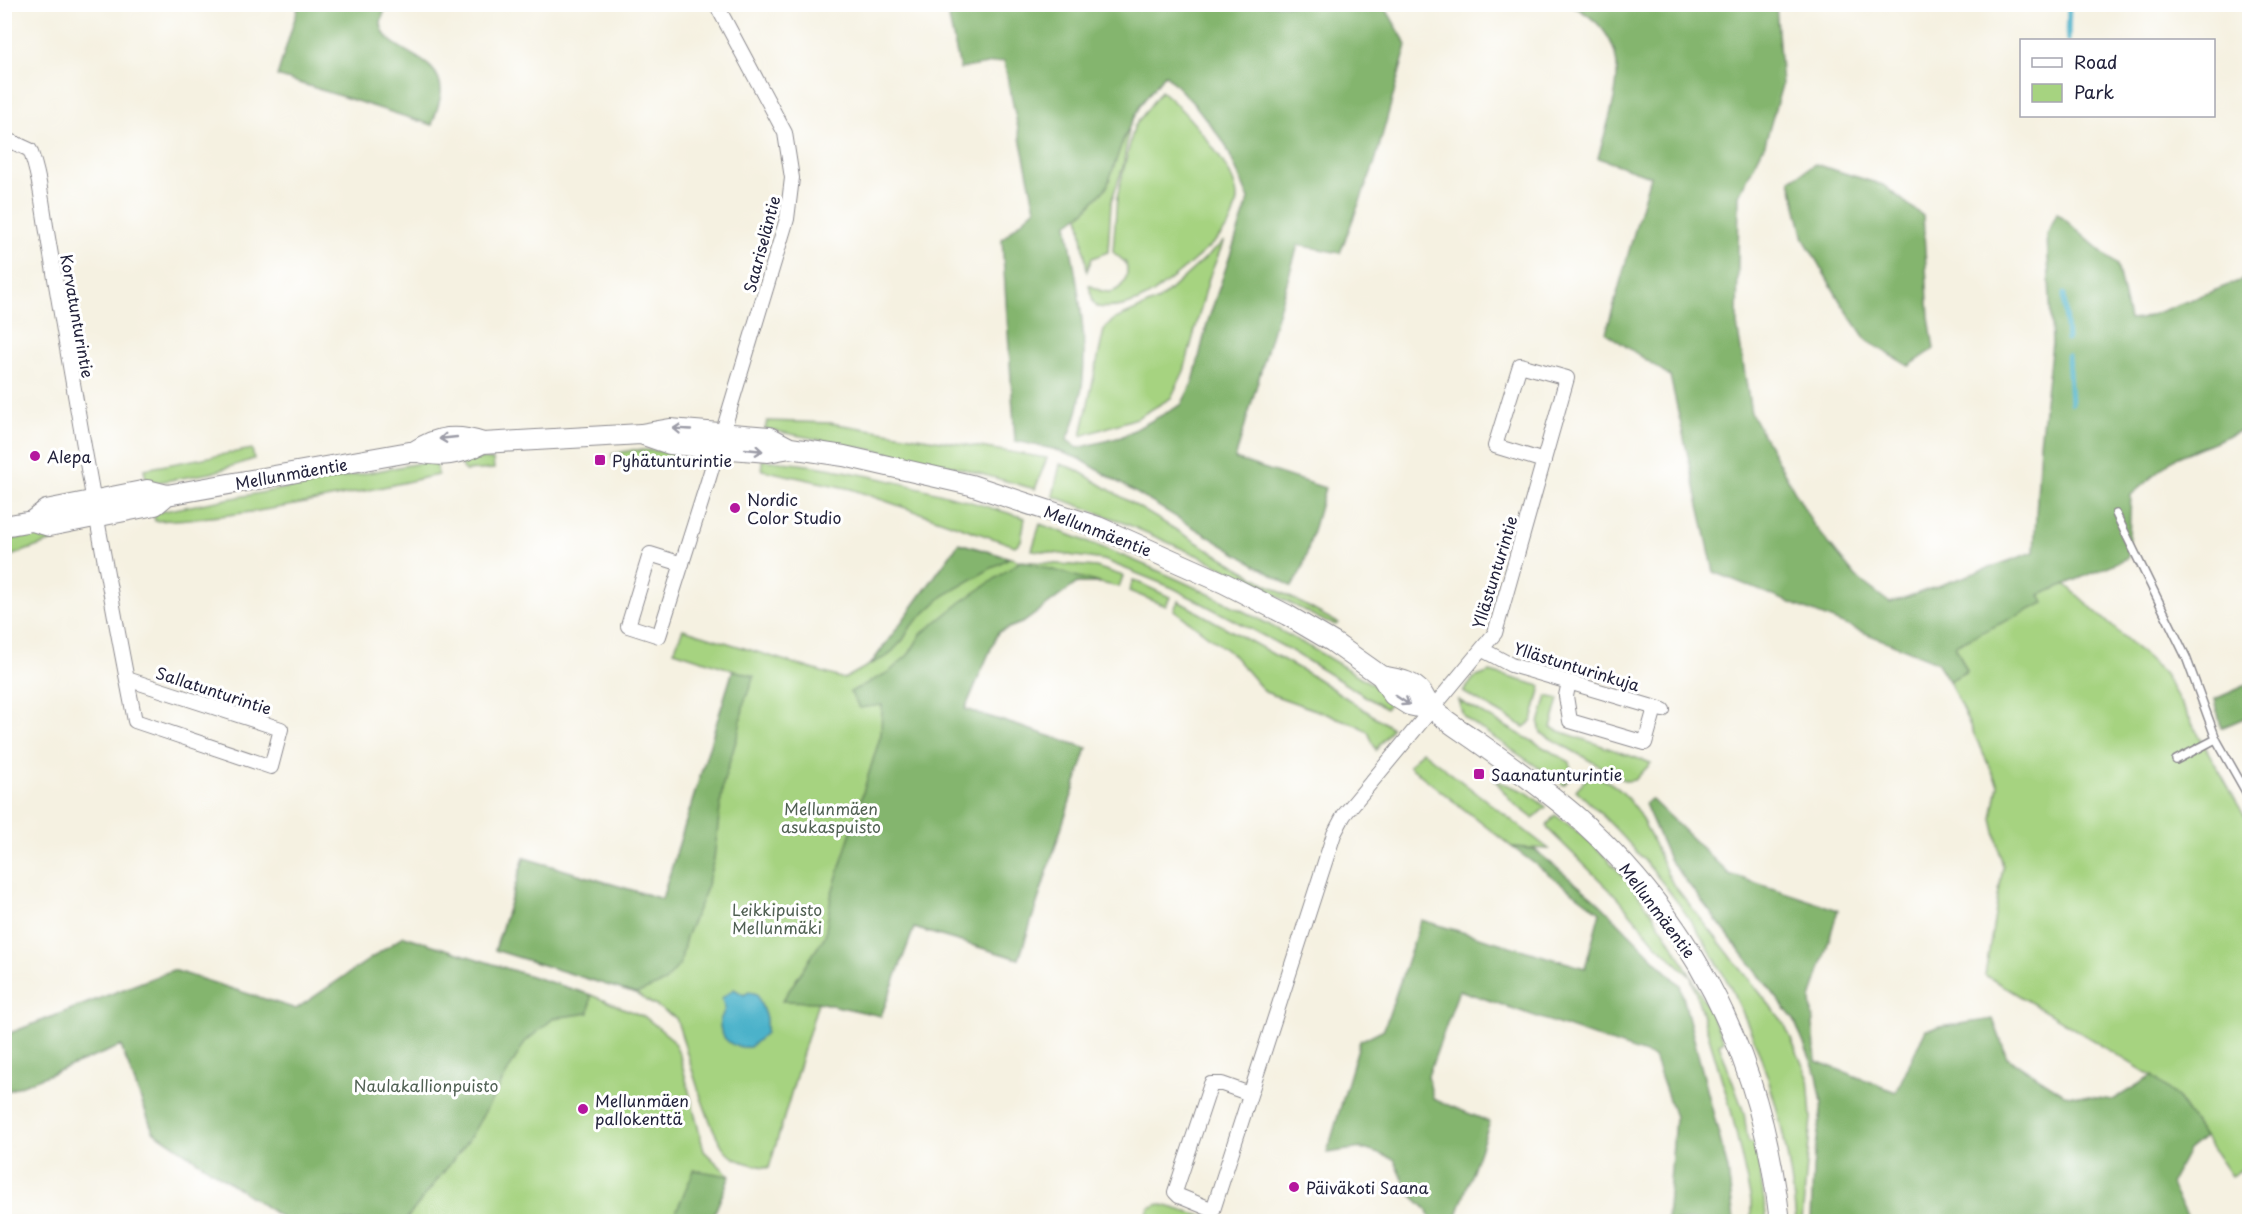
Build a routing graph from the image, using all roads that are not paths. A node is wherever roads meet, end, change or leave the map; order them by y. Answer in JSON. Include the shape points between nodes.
{"nodes":[{"id":1,"x":716,"y":4,"type":"edge"},
{"id":2,"x":4,"y":138,"type":"edge"},
{"id":3,"x":720,"y":439,"type":"junction"},
{"id":4,"x":1544,"y":461,"type":"junction"},
{"id":5,"x":97,"y":508,"type":"junction"},
{"id":6,"x":2116,"y":514,"type":"dead end"},
{"id":7,"x":4,"y":526,"type":"edge"},
{"id":8,"x":682,"y":564,"type":"junction"},
{"id":9,"x":1483,"y":650,"type":"junction"},
{"id":10,"x":127,"y":679,"type":"junction"},
{"id":11,"x":1569,"y":682,"type":"junction"},
{"id":12,"x":1432,"y":710,"type":"junction"},
{"id":13,"x":2216,"y":739,"type":"junction"},
{"id":14,"x":2176,"y":760,"type":"dead end"},
{"id":15,"x":2250,"y":799,"type":"edge"},
{"id":16,"x":1250,"y":1094,"type":"junction"},
{"id":17,"x":1780,"y":1221,"type":"edge"}],
"edges":[{"from":1,"to":3,"type":"street","name":"Saariseläntie","via":[[776,112],[785,133],[792,178],[787,219]]},
{"from":2,"to":5,"type":"street","name":"Korvatunturintie","via":[[30,150],[33,158]]},
{"from":3,"to":5,"type":"main road","name":"Mellunmäentie","via":[[669,444],[641,434],[483,443],[464,436],[446,437],[432,440],[415,451],[167,495],[155,506]]},
{"from":3,"to":8,"type":"street"},
{"from":3,"to":12,"type":"main road","name":"Mellunmäentie","via":[[769,437],[790,448],[961,483],[1098,527],[1287,615],[1381,676],[1412,685]]},
{"from":4,"to":4,"type":"street","name":"Yllästunturintie","via":[[1567,378],[1520,365],[1495,446]]},
{"from":4,"to":9,"type":"street","name":"Yllästunturintie","via":[[1495,633]]},
{"from":5,"to":7,"type":"main road","name":"Mellunmäentie","via":[[49,526],[32,521]]},
{"from":5,"to":10,"type":"street","name":"Sallatunturintie"},
{"from":6,"to":13,"type":"lane","via":[[2186,657]]},
{"from":8,"to":8,"type":"street","via":[[659,636],[628,626],[650,554]]},
{"from":9,"to":11,"type":"street","name":"Yllästunturinkuja","via":[[1511,665]]},
{"from":9,"to":12,"type":"street","name":"Yllästunturintie"},
{"from":10,"to":10,"type":"street","name":"Sallatunturintie","via":[[135,722],[271,767],[281,729]]},
{"from":11,"to":11,"type":"street","name":"Yllästunturinkuja","via":[[1659,709],[1645,743],[1570,721],[1566,696]]},
{"from":12,"to":16,"type":"street","via":[[1344,815],[1334,834]]},
{"from":12,"to":17,"type":"main road","name":"Mellunmäentie","via":[[1538,784],[1577,817],[1617,855],[1690,949],[1734,1033],[1762,1116]]},
{"from":13,"to":14,"type":"lane"},
{"from":13,"to":15,"type":"lane"},
{"from":16,"to":16,"type":"street","via":[[1214,1210],[1179,1196],[1175,1192],[1210,1084]]}]}
